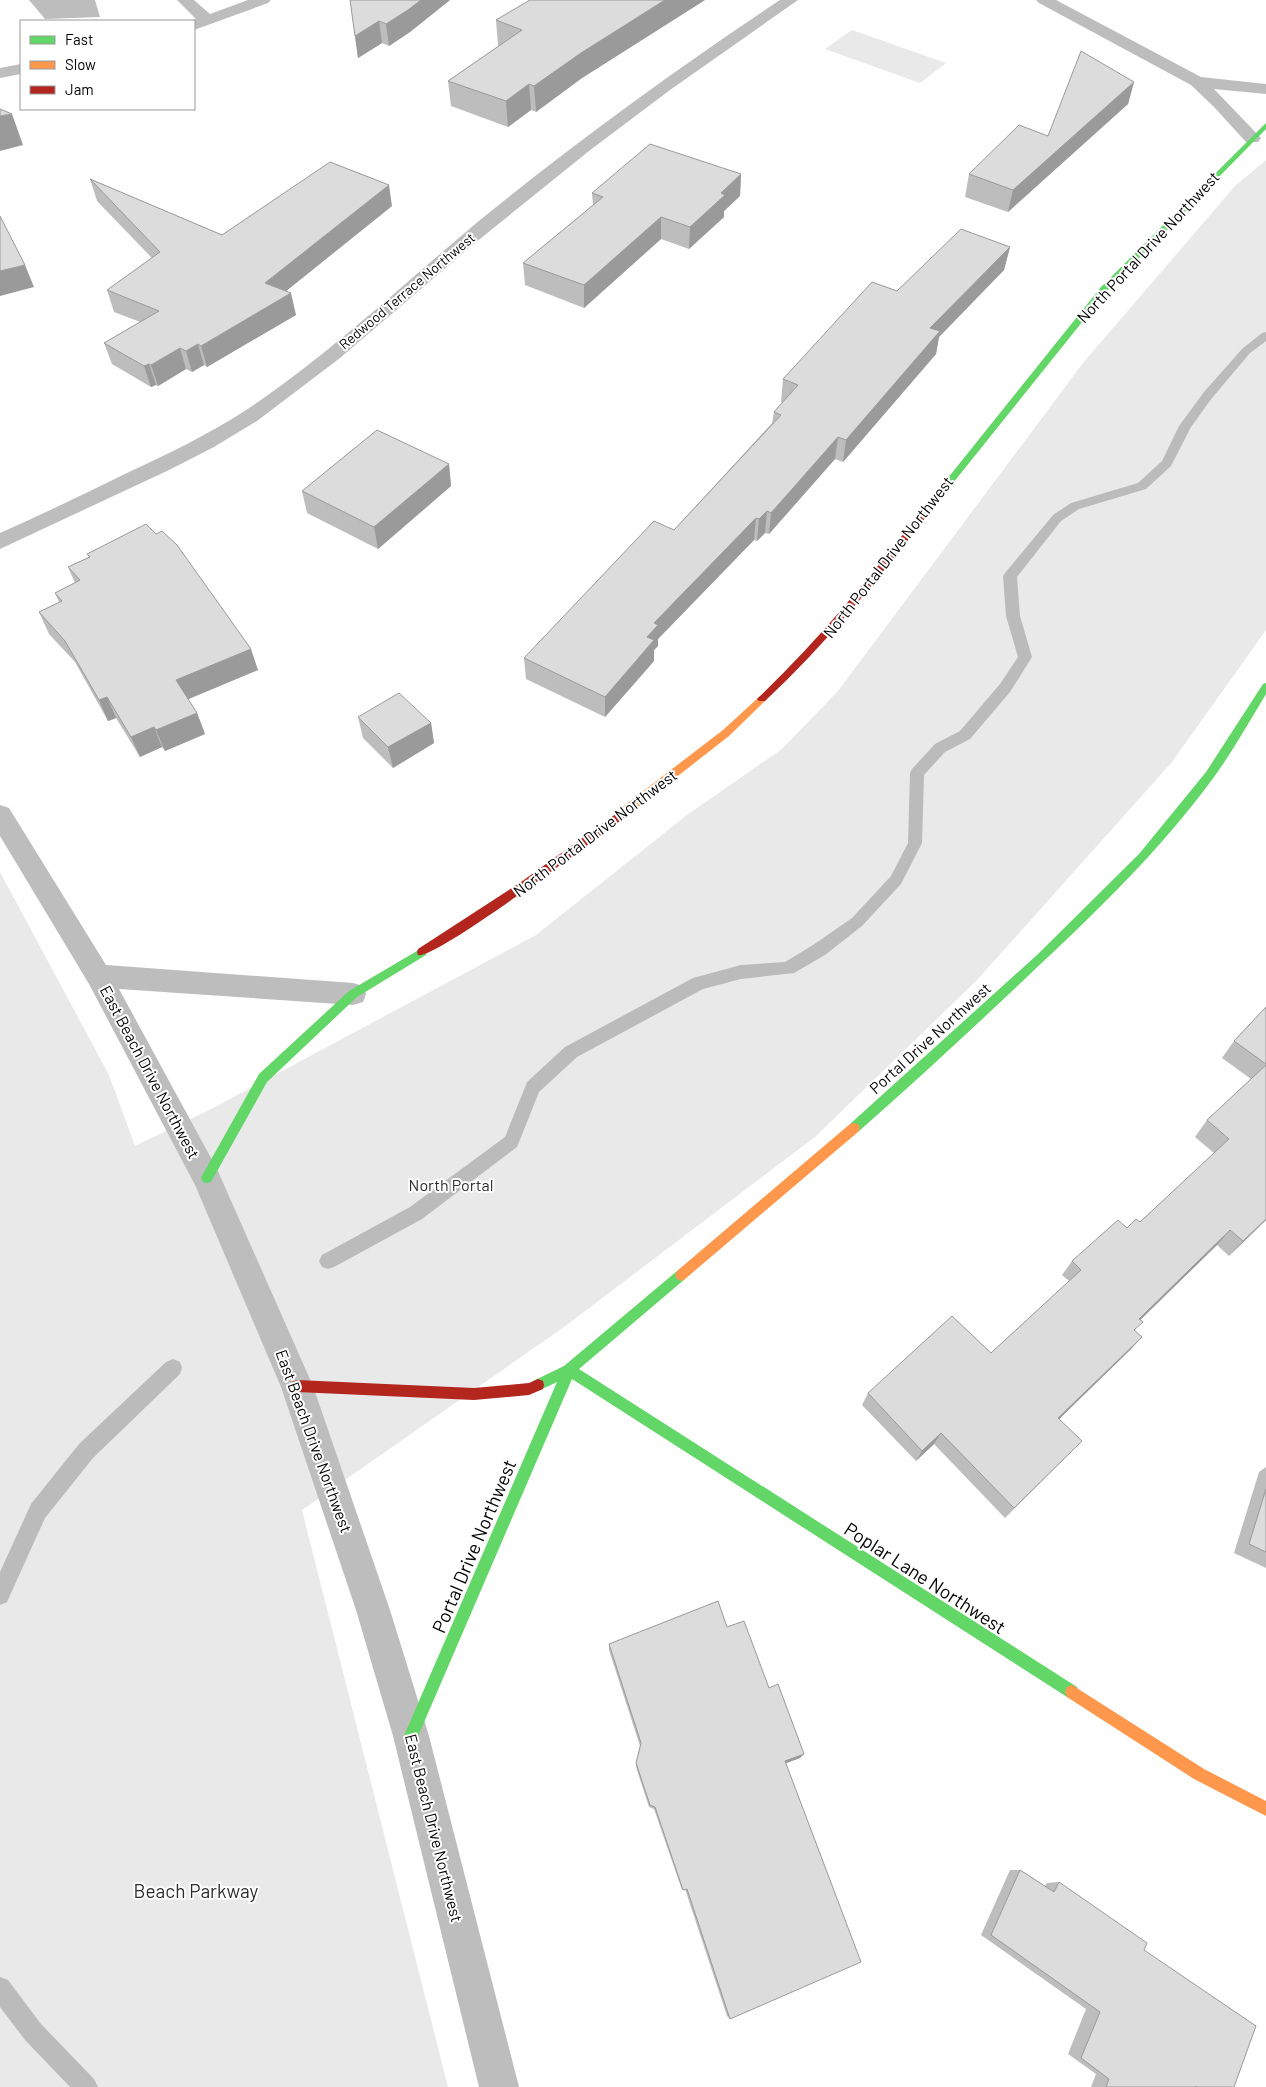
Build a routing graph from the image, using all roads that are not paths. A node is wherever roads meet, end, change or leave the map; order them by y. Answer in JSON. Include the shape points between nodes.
{"nodes":[{"id":1,"x":184,"y":0,"type":"edge"},
{"id":2,"x":263,"y":0,"type":"edge"},
{"id":3,"x":790,"y":0,"type":"edge"},
{"id":4,"x":1044,"y":0,"type":"edge"},
{"id":5,"x":201,"y":23,"type":"edge"},
{"id":6,"x":20,"y":69,"type":"edge"},
{"id":7,"x":0,"y":74,"type":"edge"},
{"id":8,"x":1197,"y":82,"type":"junction"},
{"id":9,"x":1266,"y":89,"type":"edge"},
{"id":10,"x":1266,"y":125,"type":"edge"},
{"id":11,"x":1252,"y":138,"type":"junction"},
{"id":12,"x":0,"y":542,"type":"edge"},
{"id":13,"x":1266,"y":686,"type":"edge"},
{"id":14,"x":0,"y":815,"type":"edge"},
{"id":15,"x":98,"y":976,"type":"junction"},
{"id":16,"x":353,"y":994,"type":"junction"},
{"id":17,"x":207,"y":1178,"type":"junction"},
{"id":18,"x":569,"y":1370,"type":"junction"},
{"id":19,"x":297,"y":1386,"type":"junction"},
{"id":20,"x":411,"y":1736,"type":"junction"},
{"id":21,"x":1266,"y":1809,"type":"edge"},
{"id":22,"x":499,"y":2087,"type":"edge"}],
"edges":[{"from":1,"to":5,"type":"street"},
{"from":2,"to":5,"type":"street"},
{"from":3,"to":12,"type":"street","name":"Redwood Terrace Northwest","via":[[718,47],[605,129],[273,401],[194,450]]},
{"from":4,"to":8,"type":"street"},
{"from":6,"to":7,"type":"street"},
{"from":8,"to":9,"type":"street"},
{"from":8,"to":11,"type":"street"},
{"from":10,"to":11,"type":"street","name":"North Portal Drive Northwest"},
{"from":11,"to":16,"type":"street","name":"North Portal Drive Northwest","via":[[1104,289],[848,612],[791,673],[726,733],[574,851],[483,914]]},
{"from":13,"to":18,"type":"street","name":"Portal Drive Northwest","via":[[1234,740],[1186,808],[1127,876],[1082,921],[904,1084]]},
{"from":14,"to":15,"type":"street","name":"East Beach Drive Northwest"},
{"from":15,"to":16,"type":"street"},
{"from":15,"to":17,"type":"street","name":"East Beach Drive Northwest"},
{"from":16,"to":17,"type":"street","name":"North Portal Drive Northwest","via":[[263,1078]]},
{"from":17,"to":19,"type":"street","name":"East Beach Drive Northwest"},
{"from":18,"to":19,"type":"street","name":"Portal Drive Northwest","via":[[528,1389],[474,1394]]},
{"from":18,"to":20,"type":"street","name":"Portal Drive Northwest"},
{"from":18,"to":21,"type":"street","name":"Poplar Lane Northwest","via":[[1199,1774]]},
{"from":19,"to":20,"type":"street","name":"East Beach Drive Northwest"},
{"from":20,"to":22,"type":"street","name":"East Beach Drive Northwest"}]}
